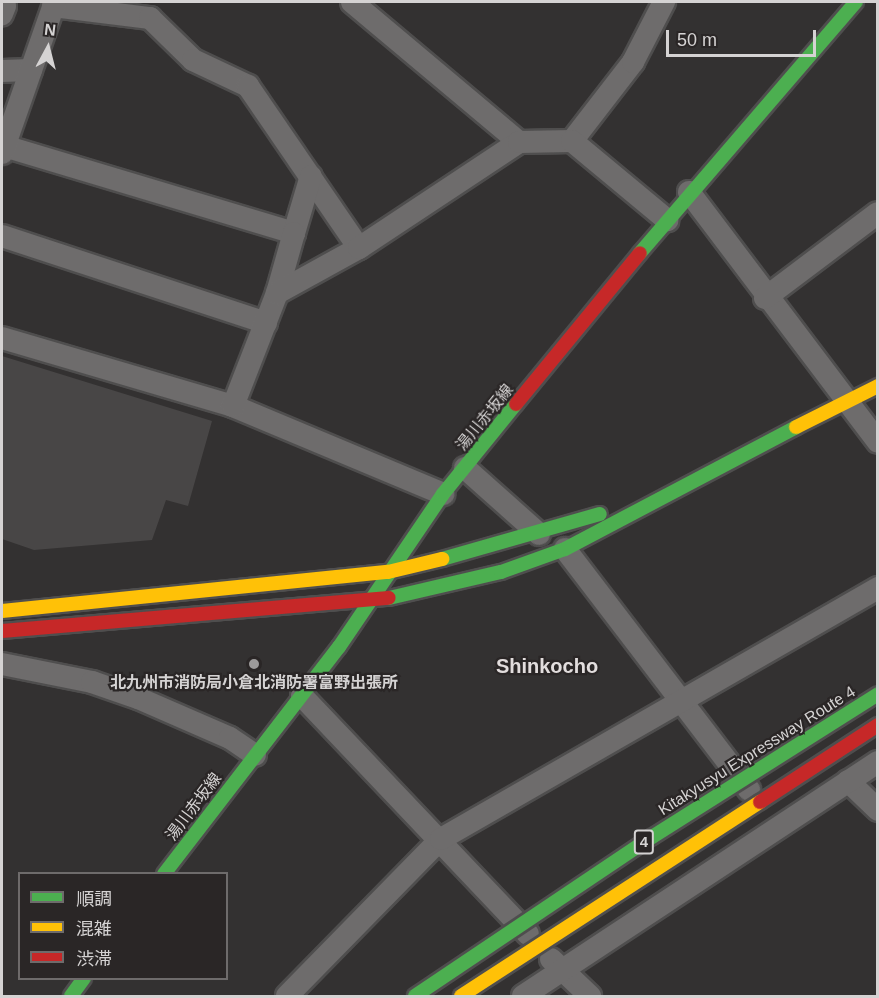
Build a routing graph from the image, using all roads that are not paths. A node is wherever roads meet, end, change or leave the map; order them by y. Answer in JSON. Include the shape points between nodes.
{"nodes":[{"id":1,"x":352,"y":2,"type":"edge"},
{"id":2,"x":664,"y":2,"type":"edge"},
{"id":3,"x":856,"y":2,"type":"edge"},
{"id":4,"x":2,"y":3,"type":"edge"},
{"id":5,"x":54,"y":4,"type":"edge"},
{"id":6,"x":2,"y":14,"type":"edge"},
{"id":7,"x":30,"y":70,"type":"junction"},
{"id":8,"x":2,"y":71,"type":"edge"},
{"id":9,"x":572,"y":141,"type":"junction"},
{"id":10,"x":519,"y":142,"type":"junction"},
{"id":11,"x":3,"y":149,"type":"edge"},
{"id":12,"x":311,"y":176,"type":"junction"},
{"id":13,"x":689,"y":192,"type":"junction"},
{"id":14,"x":878,"y":213,"type":"edge"},
{"id":15,"x":667,"y":220,"type":"junction"},
{"id":16,"x":294,"y":234,"type":"junction"},
{"id":17,"x":2,"y":236,"type":"edge"},
{"id":18,"x":359,"y":248,"type":"junction"},
{"id":19,"x":277,"y":293,"type":"junction"},
{"id":20,"x":765,"y":298,"type":"junction"},
{"id":21,"x":266,"y":322,"type":"junction"},
{"id":22,"x":2,"y":338,"type":"edge"},
{"id":23,"x":878,"y":386,"type":"edge"},
{"id":24,"x":846,"y":401,"type":"junction"},
{"id":25,"x":233,"y":406,"type":"junction"},
{"id":26,"x":878,"y":442,"type":"edge"},
{"id":27,"x":465,"y":468,"type":"junction"},
{"id":28,"x":669,"y":491,"type":"junction"},
{"id":29,"x":443,"y":494,"type":"junction"},
{"id":30,"x":539,"y":534,"type":"junction"},
{"id":31,"x":565,"y":549,"type":"junction"},
{"id":32,"x":388,"y":572,"type":"junction"},
{"id":33,"x":878,"y":588,"type":"edge"},
{"id":34,"x":370,"y":602,"type":"junction"},
{"id":35,"x":2,"y":611,"type":"edge"},
{"id":36,"x":6,"y":635,"type":"edge"},
{"id":37,"x":3,"y":662,"type":"edge"},
{"id":38,"x":878,"y":694,"type":"edge"},
{"id":39,"x":302,"y":696,"type":"junction"},
{"id":40,"x":681,"y":701,"type":"junction"},
{"id":41,"x":878,"y":725,"type":"edge"},
{"id":42,"x":255,"y":755,"type":"junction"},
{"id":43,"x":878,"y":762,"type":"edge"},
{"id":44,"x":848,"y":781,"type":"junction"},
{"id":45,"x":878,"y":810,"type":"edge"},
{"id":46,"x":778,"y":827,"type":"junction"},
{"id":47,"x":441,"y":839,"type":"junction"},
{"id":48,"x":165,"y":872,"type":"edge"},
{"id":49,"x":561,"y":969,"type":"junction"},
{"id":50,"x":83,"y":980,"type":"edge"},
{"id":51,"x":71,"y":996,"type":"edge"},
{"id":52,"x":287,"y":996,"type":"edge"},
{"id":53,"x":415,"y":996,"type":"edge"},
{"id":54,"x":461,"y":996,"type":"edge"},
{"id":55,"x":523,"y":996,"type":"edge"},
{"id":56,"x":590,"y":996,"type":"edge"}],
"edges":[{"from":1,"to":10,"type":"street"},
{"from":2,"to":9,"type":"street","via":[[633,62]]},
{"from":3,"to":13,"type":"main road","name":"湯川赤坂線"},
{"from":4,"to":6,"type":"street"},
{"from":5,"to":7,"type":"street"},
{"from":5,"to":12,"type":"street","via":[[150,18],[193,60],[249,86]]},
{"from":7,"to":8,"type":"street"},
{"from":7,"to":11,"type":"street"},
{"from":9,"to":10,"type":"street"},
{"from":9,"to":15,"type":"street"},
{"from":10,"to":18,"type":"street"},
{"from":11,"to":16,"type":"street"},
{"from":12,"to":16,"type":"street"},
{"from":12,"to":18,"type":"street"},
{"from":13,"to":15,"type":"main road","name":"湯川赤坂線"},
{"from":13,"to":20,"type":"street"},
{"from":14,"to":20,"type":"street"},
{"from":15,"to":27,"type":"main road","name":"湯川赤坂線"},
{"from":16,"to":19,"type":"street"},
{"from":17,"to":21,"type":"street"},
{"from":18,"to":19,"type":"street"},
{"from":19,"to":21,"type":"street"},
{"from":20,"to":24,"type":"street"},
{"from":21,"to":25,"type":"street"},
{"from":22,"to":25,"type":"street"},
{"from":23,"to":24,"type":"main road"},
{"from":24,"to":26,"type":"street"},
{"from":24,"to":28,"type":"main road"},
{"from":25,"to":29,"type":"street"},
{"from":27,"to":29,"type":"main road","name":"湯川赤坂線"},
{"from":27,"to":30,"type":"street"},
{"from":28,"to":30,"type":"main road"},
{"from":28,"to":31,"type":"main road"},
{"from":29,"to":32,"type":"main road","name":"湯川赤坂線"},
{"from":30,"to":32,"type":"main road"},
{"from":31,"to":34,"type":"main road","via":[[501,572]]},
{"from":31,"to":40,"type":"street"},
{"from":32,"to":34,"type":"main road","name":"湯川赤坂線"},
{"from":32,"to":35,"type":"main road"},
{"from":33,"to":40,"type":"street"},
{"from":34,"to":36,"type":"main road"},
{"from":34,"to":39,"type":"main road","name":"湯川赤坂線"},
{"from":37,"to":42,"type":"street","via":[[92,682],[138,698],[230,738]]},
{"from":38,"to":53,"type":"main road","name":"Kitakyusyu Expressway Route 4","number":"4","bridge":true,"via":[[652,837]]},
{"from":39,"to":42,"type":"main road","name":"湯川赤坂線"},
{"from":39,"to":47,"type":"street"},
{"from":40,"to":46,"type":"street"},
{"from":40,"to":47,"type":"street"},
{"from":41,"to":54,"type":"main road","number":"4","bridge":true},
{"from":42,"to":48,"type":"main road","name":"湯川赤坂線"},
{"from":43,"to":44,"type":"street"},
{"from":44,"to":45,"type":"street"},
{"from":44,"to":46,"type":"street"},
{"from":46,"to":49,"type":"street"},
{"from":47,"to":49,"type":"street"},
{"from":47,"to":52,"type":"street"},
{"from":49,"to":55,"type":"street"},
{"from":49,"to":56,"type":"street"},
{"from":50,"to":51,"type":"main road"}]}
